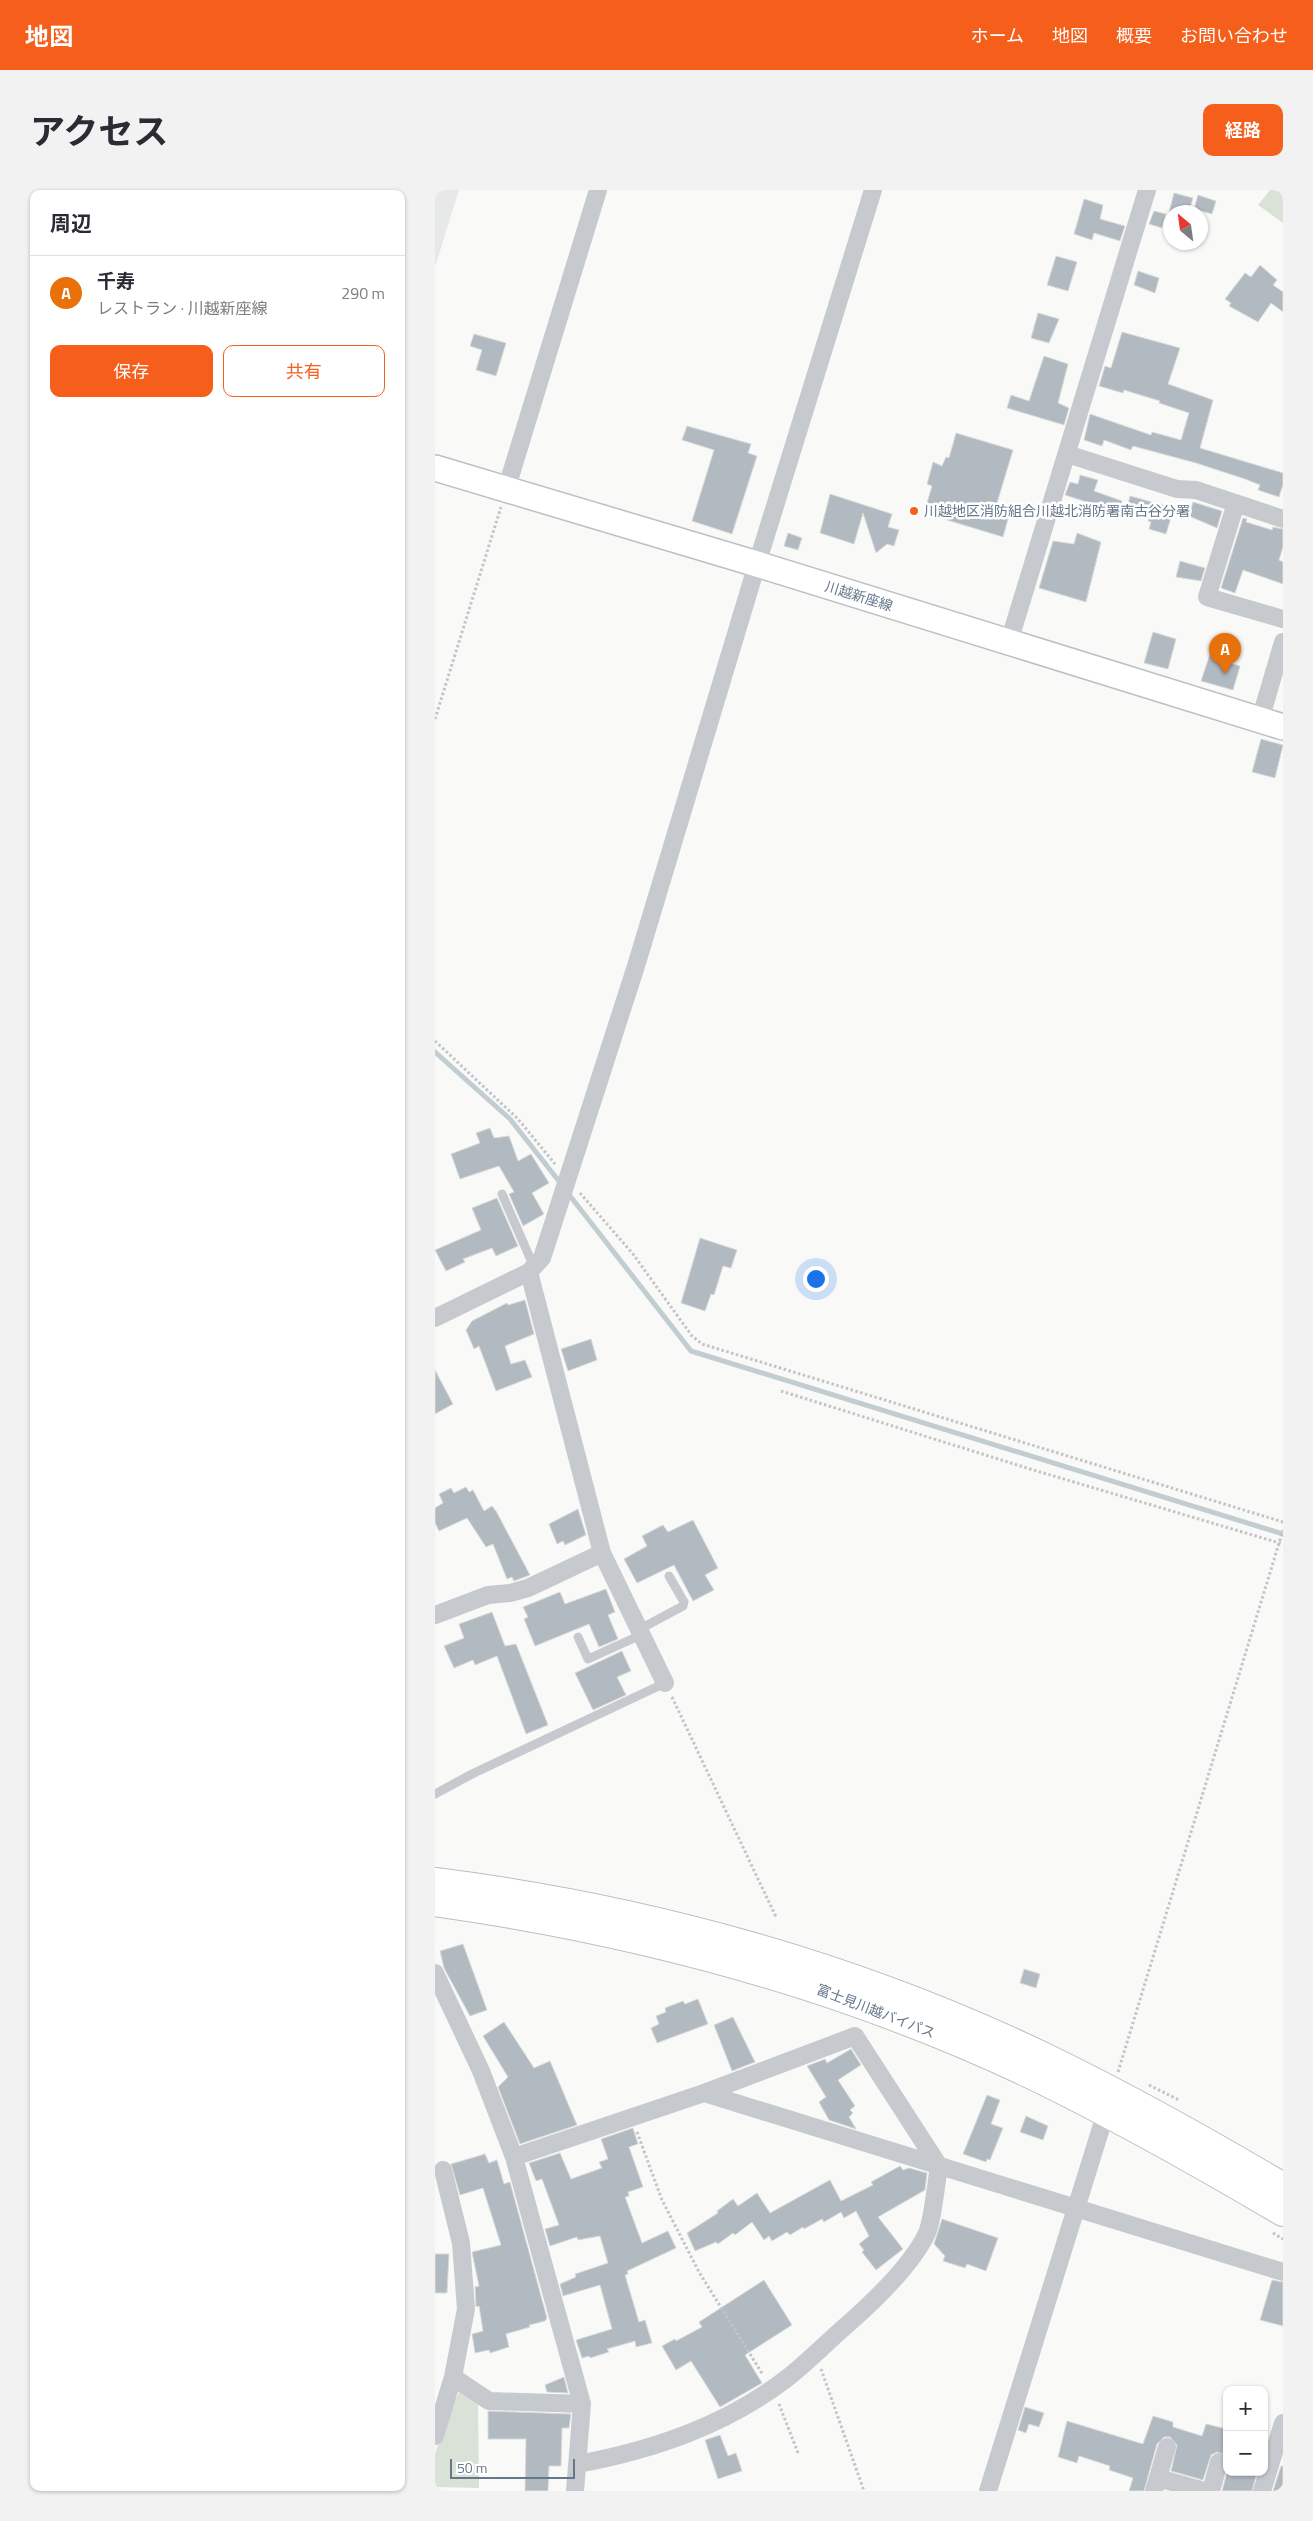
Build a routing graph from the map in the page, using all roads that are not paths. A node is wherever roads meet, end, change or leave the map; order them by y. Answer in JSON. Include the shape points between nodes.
{"nodes":[{"id":1,"x":598,"y":190,"type":"edge"},
{"id":2,"x":873,"y":190,"type":"edge"},
{"id":3,"x":1147,"y":190,"type":"edge"},
{"id":4,"x":1067,"y":454,"type":"junction"},
{"id":5,"x":435,"y":468,"type":"edge"},
{"id":6,"x":506,"y":490,"type":"junction"},
{"id":7,"x":1236,"y":503,"type":"junction"},
{"id":8,"x":1283,"y":519,"type":"edge"},
{"id":9,"x":757,"y":564,"type":"junction"},
{"id":10,"x":1283,"y":619,"type":"edge"},
{"id":11,"x":1009,"y":642,"type":"junction"},
{"id":12,"x":1283,"y":642,"type":"edge"},
{"id":13,"x":1272,"y":724,"type":"edge"},
{"id":14,"x":502,"y":1194,"type":"dead end"},
{"id":15,"x":532,"y":1270,"type":"junction"},
{"id":16,"x":435,"y":1318,"type":"edge"},
{"id":17,"x":603,"y":1554,"type":"junction"},
{"id":18,"x":669,"y":1576,"type":"dead end"},
{"id":19,"x":435,"y":1615,"type":"edge"},
{"id":20,"x":641,"y":1632,"type":"junction"},
{"id":21,"x":578,"y":1637,"type":"dead end"},
{"id":22,"x":665,"y":1683,"type":"joint"},
{"id":23,"x":435,"y":1794,"type":"edge"},
{"id":24,"x":435,"y":1882,"type":"edge"},
{"id":25,"x":435,"y":1902,"type":"edge"},
{"id":26,"x":435,"y":1973,"type":"edge"},
{"id":27,"x":704,"y":2093,"type":"junction"},
{"id":28,"x":1109,"y":2102,"type":"junction"},
{"id":29,"x":514,"y":2157,"type":"junction"},
{"id":30,"x":939,"y":2166,"type":"junction"},
{"id":31,"x":443,"y":2170,"type":"dead end"},
{"id":32,"x":1283,"y":2187,"type":"edge"},
{"id":33,"x":1075,"y":2209,"type":"junction"},
{"id":34,"x":1283,"y":2212,"type":"edge"},
{"id":35,"x":1283,"y":2272,"type":"edge"},
{"id":36,"x":453,"y":2377,"type":"junction"},
{"id":37,"x":441,"y":2397,"type":"edge"},
{"id":38,"x":582,"y":2404,"type":"junction"},
{"id":39,"x":1283,"y":2423,"type":"edge"},
{"id":40,"x":435,"y":2436,"type":"edge"},
{"id":41,"x":1167,"y":2447,"type":"dead end"},
{"id":42,"x":1278,"y":2456,"type":"edge"},
{"id":43,"x":1219,"y":2462,"type":"dead end"},
{"id":44,"x":578,"y":2464,"type":"junction"},
{"id":45,"x":1156,"y":2484,"type":"edge"},
{"id":46,"x":575,"y":2491,"type":"edge"},
{"id":47,"x":988,"y":2491,"type":"edge"},
{"id":48,"x":1204,"y":2491,"type":"edge"},
{"id":49,"x":1211,"y":2491,"type":"edge"},
{"id":50,"x":1262,"y":2491,"type":"edge"}],
"edges":[{"from":1,"to":6,"type":"street"},
{"from":2,"to":9,"type":"street"},
{"from":3,"to":4,"type":"street"},
{"from":4,"to":7,"type":"street","via":[[1177,489],[1196,490]]},
{"from":4,"to":11,"type":"street"},
{"from":5,"to":6,"type":"main road","name":"川越新座線"},
{"from":6,"to":9,"type":"main road","name":"川越新座線"},
{"from":7,"to":8,"type":"street"},
{"from":7,"to":10,"type":"street","via":[[1207,597]]},
{"from":9,"to":11,"type":"main road","name":"川越新座線"},
{"from":9,"to":15,"type":"street","via":[[637,966],[542,1258]]},
{"from":11,"to":13,"type":"main road","name":"川越新座線"},
{"from":12,"to":13,"type":"street"},
{"from":14,"to":15,"type":"lane"},
{"from":15,"to":16,"type":"street"},
{"from":15,"to":17,"type":"street"},
{"from":17,"to":19,"type":"street","via":[[528,1588],[488,1595]]},
{"from":17,"to":20,"type":"street"},
{"from":18,"to":20,"type":"lane","via":[[684,1602],[683,1606]]},
{"from":20,"to":21,"type":"lane","via":[[587,1659]]},
{"from":20,"to":22,"type":"street"},
{"from":22,"to":23,"type":"lane"},
{"from":24,"to":28,"type":"highway","name":"富士見川越バイパス","via":[[509,1891],[582,1905],[756,1948],[869,1985],[1041,2056]]},
{"from":25,"to":28,"type":"highway","name":"富士見川越バイパス","via":[[613,1933],[802,1984],[935,2033],[1029,2074]]},
{"from":26,"to":29,"type":"street","via":[[481,2071]]},
{"from":27,"to":29,"type":"street"},
{"from":27,"to":30,"type":"street"},
{"from":27,"to":30,"type":"street","via":[[855,2036]]},
{"from":28,"to":32,"type":"highway","name":"富士見川越バイパス"},
{"from":28,"to":33,"type":"street"},
{"from":28,"to":34,"type":"highway","name":"富士見川越バイパス"},
{"from":29,"to":38,"type":"street"},
{"from":30,"to":33,"type":"street"},
{"from":30,"to":44,"type":"street","via":[[927,2232],[903,2268],[871,2303],[786,2379],[693,2433],[631,2454]]},
{"from":31,"to":36,"type":"street","via":[[461,2243],[466,2309]]},
{"from":33,"to":35,"type":"street"},
{"from":33,"to":47,"type":"street"},
{"from":36,"to":37,"type":"street"},
{"from":36,"to":38,"type":"street","via":[[489,2401]]},
{"from":37,"to":40,"type":"street"},
{"from":38,"to":44,"type":"street"},
{"from":39,"to":42,"type":"street"},
{"from":41,"to":45,"type":"street"},
{"from":42,"to":50,"type":"street"},
{"from":43,"to":49,"type":"street"},
{"from":44,"to":46,"type":"street"},
{"from":45,"to":48,"type":"street"}]}
